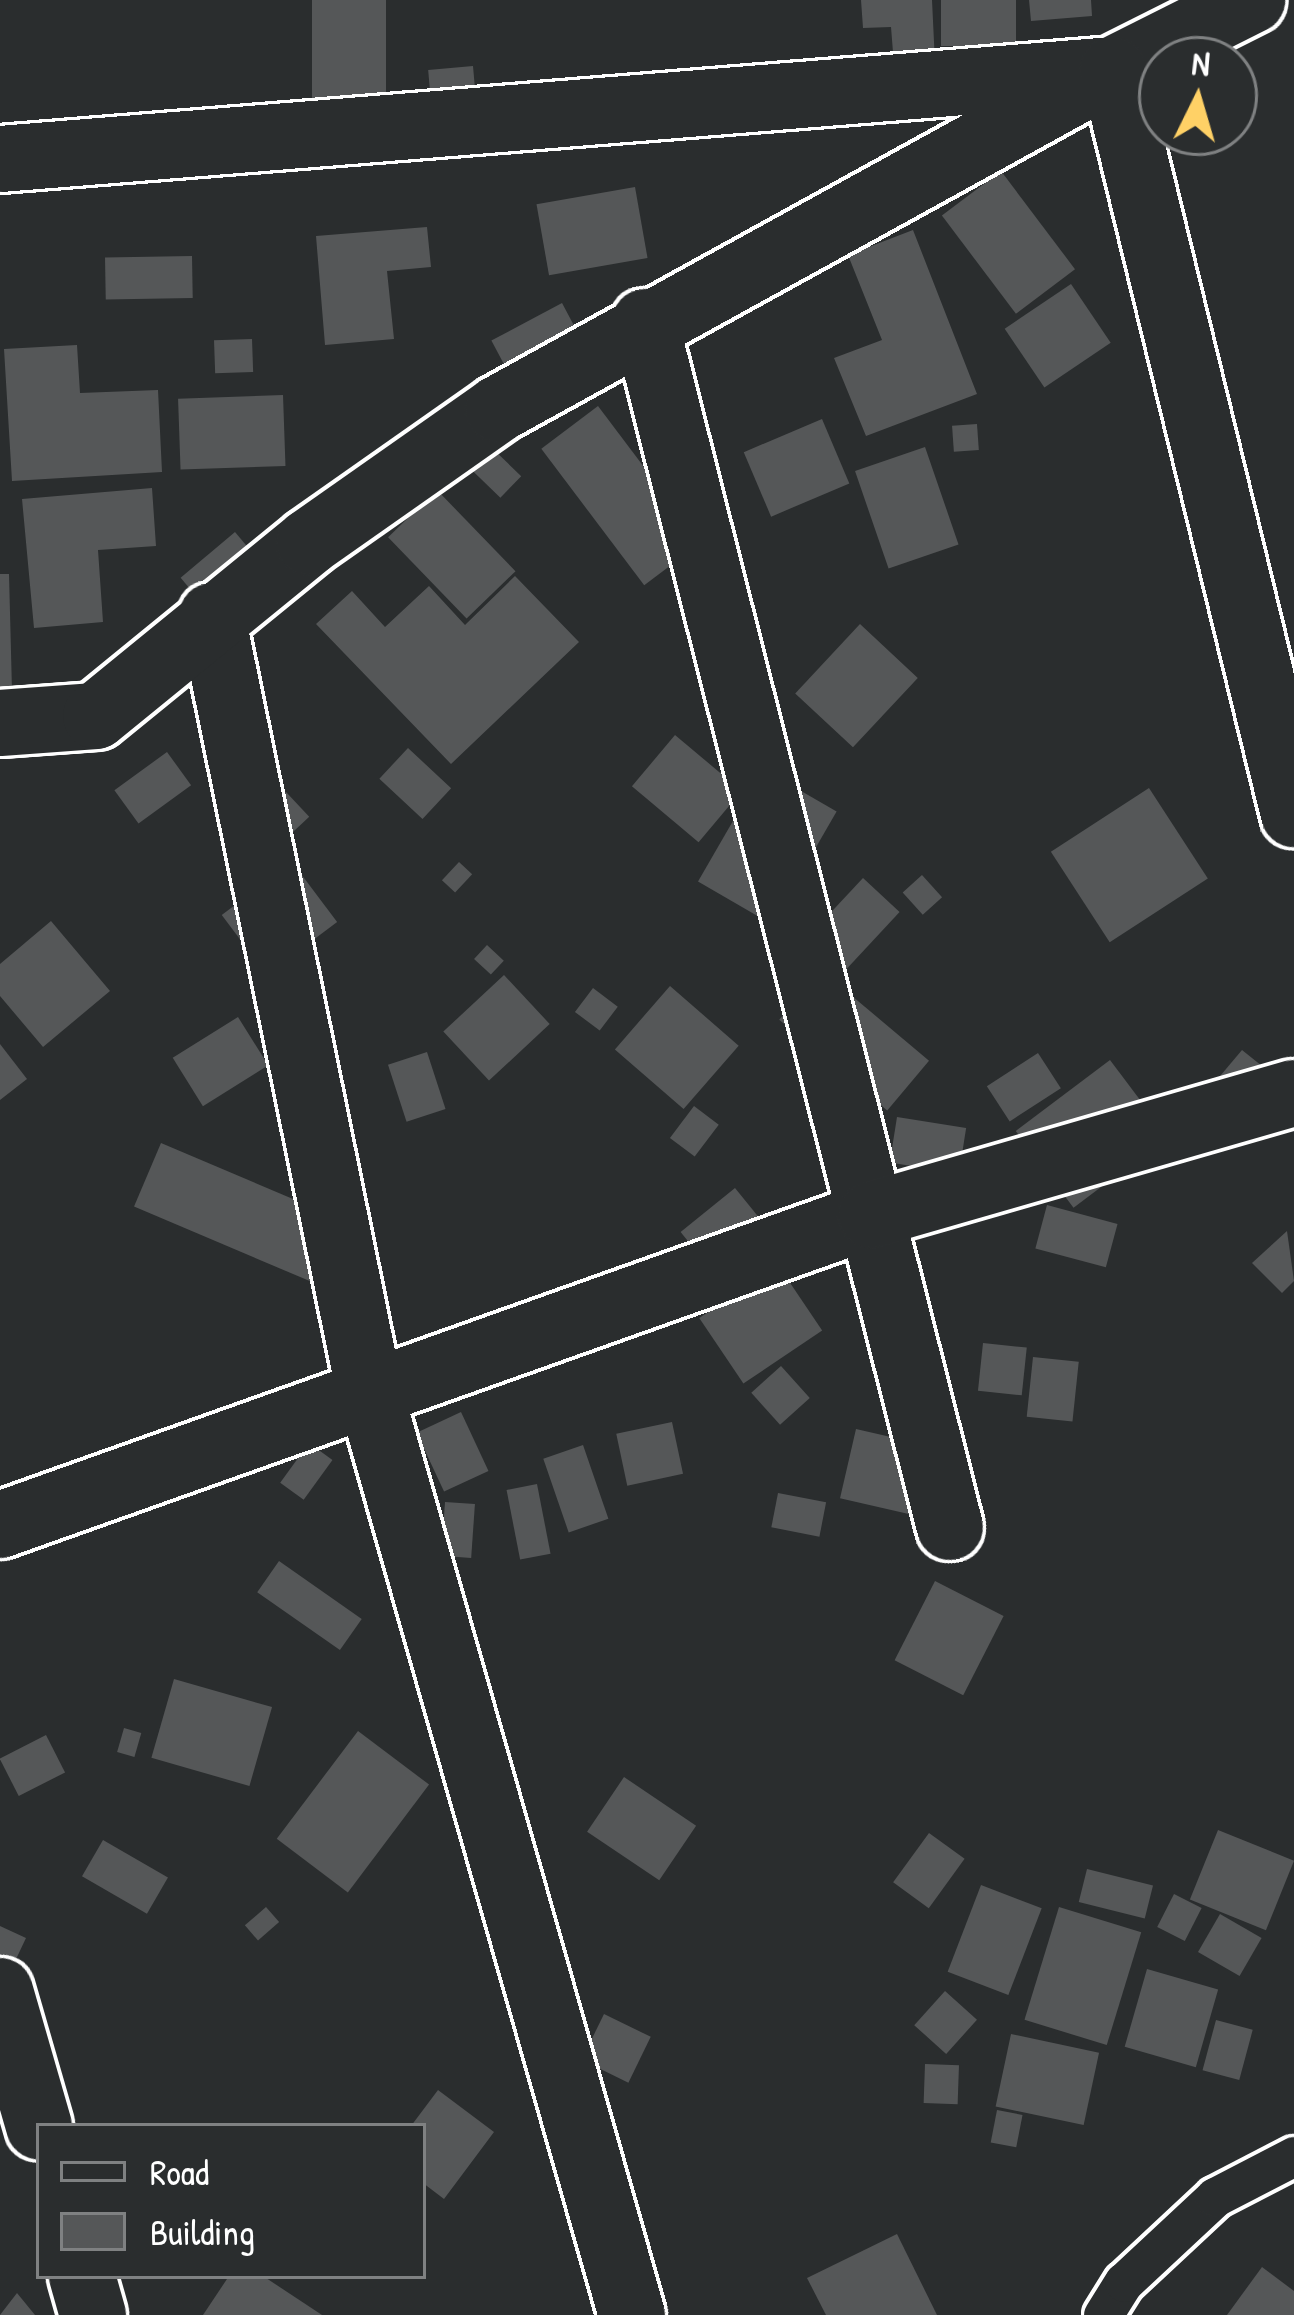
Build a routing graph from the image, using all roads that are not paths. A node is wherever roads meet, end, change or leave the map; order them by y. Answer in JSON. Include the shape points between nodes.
{"nodes":[{"id":1,"x":1252,"y":0,"type":"edge"},
{"id":2,"x":1113,"y":70,"type":"junction"},
{"id":3,"x":0,"y":159,"type":"edge"},
{"id":4,"x":645,"y":322,"type":"junction"},
{"id":5,"x":212,"y":616,"type":"junction"},
{"id":6,"x":0,"y":723,"type":"edge"},
{"id":7,"x":1294,"y":814,"type":"edge"},
{"id":8,"x":1294,"y":1093,"type":"edge"},
{"id":9,"x":871,"y":1215,"type":"junction"},
{"id":10,"x":370,"y":1394,"type":"junction"},
{"id":11,"x":0,"y":1526,"type":"edge"},
{"id":12,"x":950,"y":1527,"type":"dead end"},
{"id":13,"x":0,"y":1991,"type":"edge"},
{"id":14,"x":38,"y":2123,"type":"edge"},
{"id":15,"x":1294,"y":2156,"type":"edge"},
{"id":16,"x":83,"y":2279,"type":"edge"},
{"id":17,"x":94,"y":2315,"type":"edge"},
{"id":18,"x":632,"y":2315,"type":"edge"},
{"id":19,"x":1103,"y":2315,"type":"edge"}],
"edges":[{"from":1,"to":2,"type":"street"},
{"from":2,"to":3,"type":"street"},
{"from":2,"to":4,"type":"street"},
{"from":2,"to":7,"type":"street"},
{"from":4,"to":5,"type":"street","via":[[498,409]]},
{"from":4,"to":9,"type":"street"},
{"from":5,"to":6,"type":"street","via":[[96,716]]},
{"from":5,"to":10,"type":"street"},
{"from":8,"to":9,"type":"street"},
{"from":9,"to":10,"type":"street"},
{"from":9,"to":12,"type":"street"},
{"from":10,"to":11,"type":"street"},
{"from":10,"to":18,"type":"street"},
{"from":13,"to":14,"type":"street"},
{"from":15,"to":19,"type":"lane","via":[[1215,2197],[1124,2282]]},
{"from":16,"to":17,"type":"street"}]}
